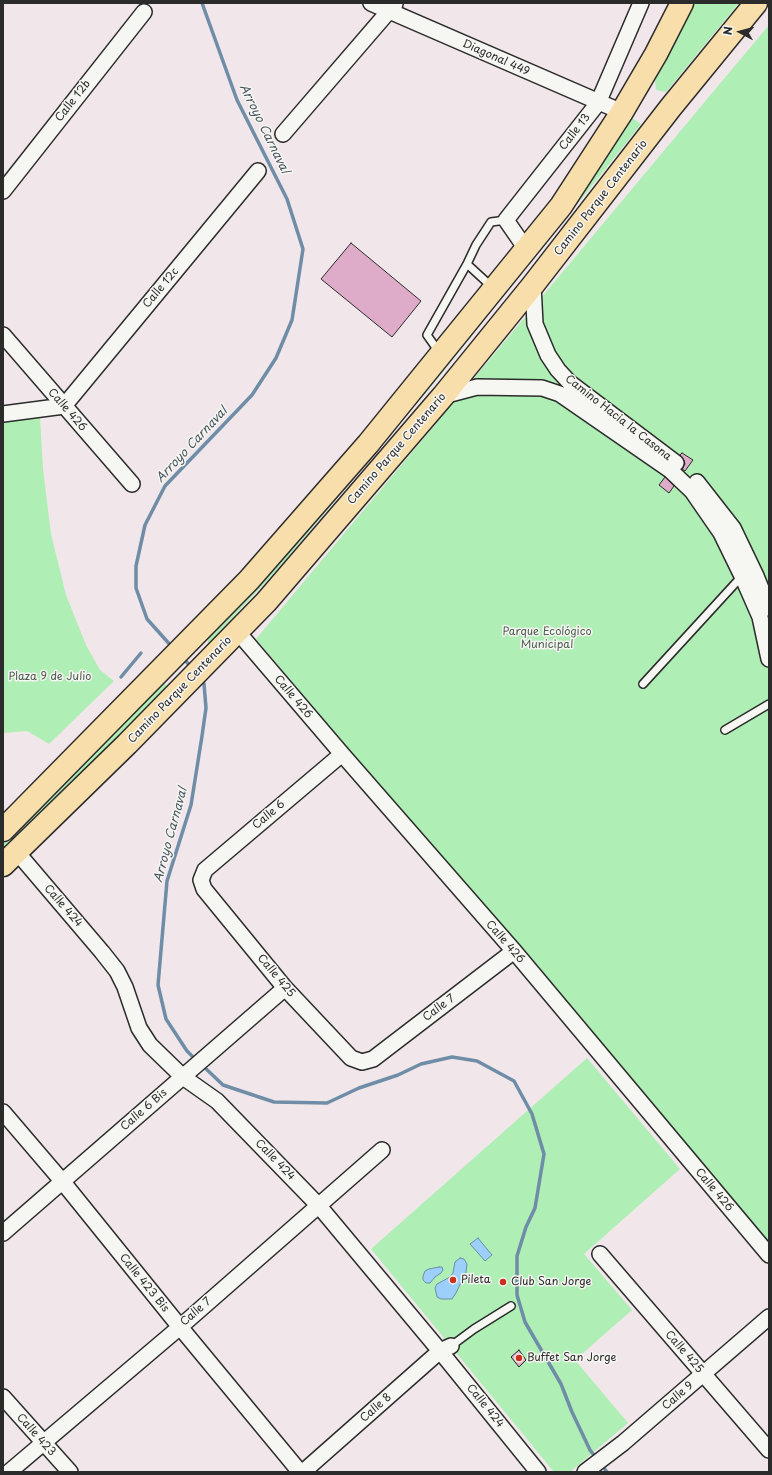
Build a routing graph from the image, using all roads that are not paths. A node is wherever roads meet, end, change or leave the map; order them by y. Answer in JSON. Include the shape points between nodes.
{"nodes":[{"id":1,"x":371,"y":3,"type":"edge"},
{"id":2,"x":640,"y":3,"type":"edge"},
{"id":3,"x":682,"y":3,"type":"edge"},
{"id":4,"x":756,"y":3,"type":"edge"},
{"id":5,"x":392,"y":7,"type":"edge"},
{"id":6,"x":144,"y":12,"type":"dead end"},
{"id":7,"x":598,"y":103,"type":"junction"},
{"id":8,"x":622,"y":112,"type":"junction"},
{"id":9,"x":283,"y":134,"type":"dead end"},
{"id":10,"x":258,"y":171,"type":"dead end"},
{"id":11,"x":3,"y":191,"type":"edge"},
{"id":12,"x":506,"y":220,"type":"junction"},
{"id":13,"x":526,"y":249,"type":"junction"},
{"id":14,"x":467,"y":264,"type":"junction"},
{"id":15,"x":533,"y":285,"type":"junction"},
{"id":16,"x":493,"y":289,"type":"junction"},
{"id":17,"x":3,"y":336,"type":"edge"},
{"id":18,"x":441,"y":354,"type":"junction"},
{"id":19,"x":443,"y":396,"type":"junction"},
{"id":20,"x":64,"y":406,"type":"junction"},
{"id":21,"x":3,"y":414,"type":"edge"},
{"id":22,"x":677,"y":471,"type":"junction"},
{"id":23,"x":132,"y":484,"type":"dead end"},
{"id":24,"x":747,"y":578,"type":"junction"},
{"id":25,"x":769,"y":608,"type":"edge"},
{"id":26,"x":230,"y":638,"type":"junction"},
{"id":27,"x":769,"y":659,"type":"edge"},
{"id":28,"x":643,"y":684,"type":"dead end"},
{"id":29,"x":769,"y":704,"type":"edge"},
{"id":30,"x":725,"y":730,"type":"dead end"},
{"id":31,"x":342,"y":754,"type":"junction"},
{"id":32,"x":3,"y":830,"type":"edge"},
{"id":33,"x":9,"y":858,"type":"edge"},
{"id":34,"x":201,"y":880,"type":"joint"},
{"id":35,"x":514,"y":951,"type":"junction"},
{"id":36,"x":285,"y":988,"type":"junction"},
{"id":37,"x":362,"y":1062,"type":"joint"},
{"id":38,"x":185,"y":1075,"type":"junction"},
{"id":39,"x":3,"y":1112,"type":"edge"},
{"id":40,"x":382,"y":1150,"type":"dead end"},
{"id":41,"x":62,"y":1181,"type":"junction"},
{"id":42,"x":319,"y":1206,"type":"junction"},
{"id":43,"x":3,"y":1233,"type":"edge"},
{"id":44,"x":600,"y":1254,"type":"dead end"},
{"id":45,"x":769,"y":1256,"type":"edge"},
{"id":46,"x":511,"y":1306,"type":"dead end"},
{"id":47,"x":769,"y":1317,"type":"edge"},
{"id":48,"x":180,"y":1327,"type":"junction"},
{"id":49,"x":446,"y":1348,"type":"junction"},
{"id":50,"x":703,"y":1374,"type":"junction"},
{"id":51,"x":3,"y":1397,"type":"edge"},
{"id":52,"x":44,"y":1443,"type":"junction"},
{"id":53,"x":769,"y":1450,"type":"edge"},
{"id":54,"x":9,"y":1472,"type":"edge"},
{"id":55,"x":70,"y":1472,"type":"edge"},
{"id":56,"x":301,"y":1472,"type":"edge"},
{"id":57,"x":538,"y":1472,"type":"edge"},
{"id":58,"x":586,"y":1472,"type":"edge"}],
"edges":[{"from":1,"to":5,"type":"street","name":"Diagonal 449"},
{"from":2,"to":7,"type":"street","name":"Calle 13"},
{"from":3,"to":8,"type":"main road"},
{"from":4,"to":15,"type":"main road","name":"Camino Parque Centenario","via":[[671,107]]},
{"from":5,"to":7,"type":"street","name":"Diagonal 449"},
{"from":5,"to":9,"type":"street"},
{"from":6,"to":11,"type":"street","name":"Calle 12b"},
{"from":7,"to":8,"type":"street","name":"Diagonal 449"},
{"from":7,"to":12,"type":"street","name":"Calle 13"},
{"from":8,"to":13,"type":"main road","via":[[561,206]]},
{"from":10,"to":20,"type":"street","name":"Calle 12c"},
{"from":12,"to":13,"type":"street"},
{"from":12,"to":14,"type":"lane","via":[[491,222],[476,244]]},
{"from":13,"to":16,"type":"main road"},
{"from":14,"to":16,"type":"lane"},
{"from":14,"to":18,"type":"lane","via":[[427,335]]},
{"from":15,"to":19,"type":"main road","name":"Camino Parque Centenario"},
{"from":15,"to":22,"type":"street","name":"Camino Hacia la Casona","via":[[535,324],[558,370],[570,383]]},
{"from":16,"to":18,"type":"main road"},
{"from":17,"to":20,"type":"street","name":"Calle 426"},
{"from":18,"to":32,"type":"main road","via":[[368,444],[249,580]]},
{"from":19,"to":22,"type":"street","name":"Camino Hacia la Casona","via":[[477,387],[542,388],[560,394]]},
{"from":19,"to":26,"type":"main road","name":"Camino Parque Centenario","via":[[266,602]]},
{"from":20,"to":21,"type":"street"},
{"from":20,"to":23,"type":"street","name":"Calle 426"},
{"from":22,"to":24,"type":"street","name":"Camino Hacia la Casona","via":[[721,533]]},
{"from":24,"to":25,"type":"street","name":"Camino Hacia la Casona"},
{"from":24,"to":27,"type":"street","name":"Camino Hacia la Casona","via":[[760,616]]},
{"from":24,"to":28,"type":"lane"},
{"from":26,"to":31,"type":"street","name":"Calle 426"},
{"from":26,"to":33,"type":"main road","name":"Camino Parque Centenario","via":[[127,744]]},
{"from":29,"to":30,"type":"lane"},
{"from":31,"to":34,"type":"street","name":"Calle 6","via":[[205,870]]},
{"from":31,"to":35,"type":"street","name":"Calle 426"},
{"from":33,"to":38,"type":"street","name":"Calle 424","via":[[113,966],[125,987],[139,1028],[150,1045]]},
{"from":34,"to":36,"type":"street","name":"Calle 425","via":[[204,889]]},
{"from":35,"to":37,"type":"street","name":"Calle 7","via":[[373,1059]]},
{"from":35,"to":45,"type":"street","name":"Calle 426"},
{"from":36,"to":37,"type":"street","name":"Calle 425","via":[[351,1058]]},
{"from":36,"to":38,"type":"street","name":"Calle 6 Bis"},
{"from":38,"to":41,"type":"street","name":"Calle 6 Bis"},
{"from":38,"to":42,"type":"street","name":"Calle 424","via":[[216,1101]]},
{"from":39,"to":41,"type":"street","name":"Calle 423 Bis"},
{"from":40,"to":42,"type":"street","name":"Calle 7"},
{"from":41,"to":43,"type":"street","name":"Calle 6 Bis"},
{"from":41,"to":48,"type":"street","name":"Calle 423 Bis"},
{"from":42,"to":48,"type":"street","name":"Calle 7"},
{"from":42,"to":49,"type":"street","name":"Calle 424"},
{"from":44,"to":50,"type":"street","name":"Calle 425"},
{"from":46,"to":49,"type":"lane"},
{"from":47,"to":50,"type":"street","name":"Calle 9"},
{"from":48,"to":52,"type":"street","name":"Calle 7"},
{"from":48,"to":56,"type":"street","name":"Calle 423 Bis"},
{"from":49,"to":56,"type":"street","name":"Calle 8"},
{"from":49,"to":57,"type":"street","name":"Calle 424"},
{"from":50,"to":53,"type":"street","name":"Calle 425"},
{"from":50,"to":58,"type":"street","name":"Calle 9"},
{"from":51,"to":52,"type":"street","name":"Calle 423"},
{"from":52,"to":54,"type":"street","name":"Calle 7"},
{"from":52,"to":55,"type":"street","name":"Calle 423"}]}
